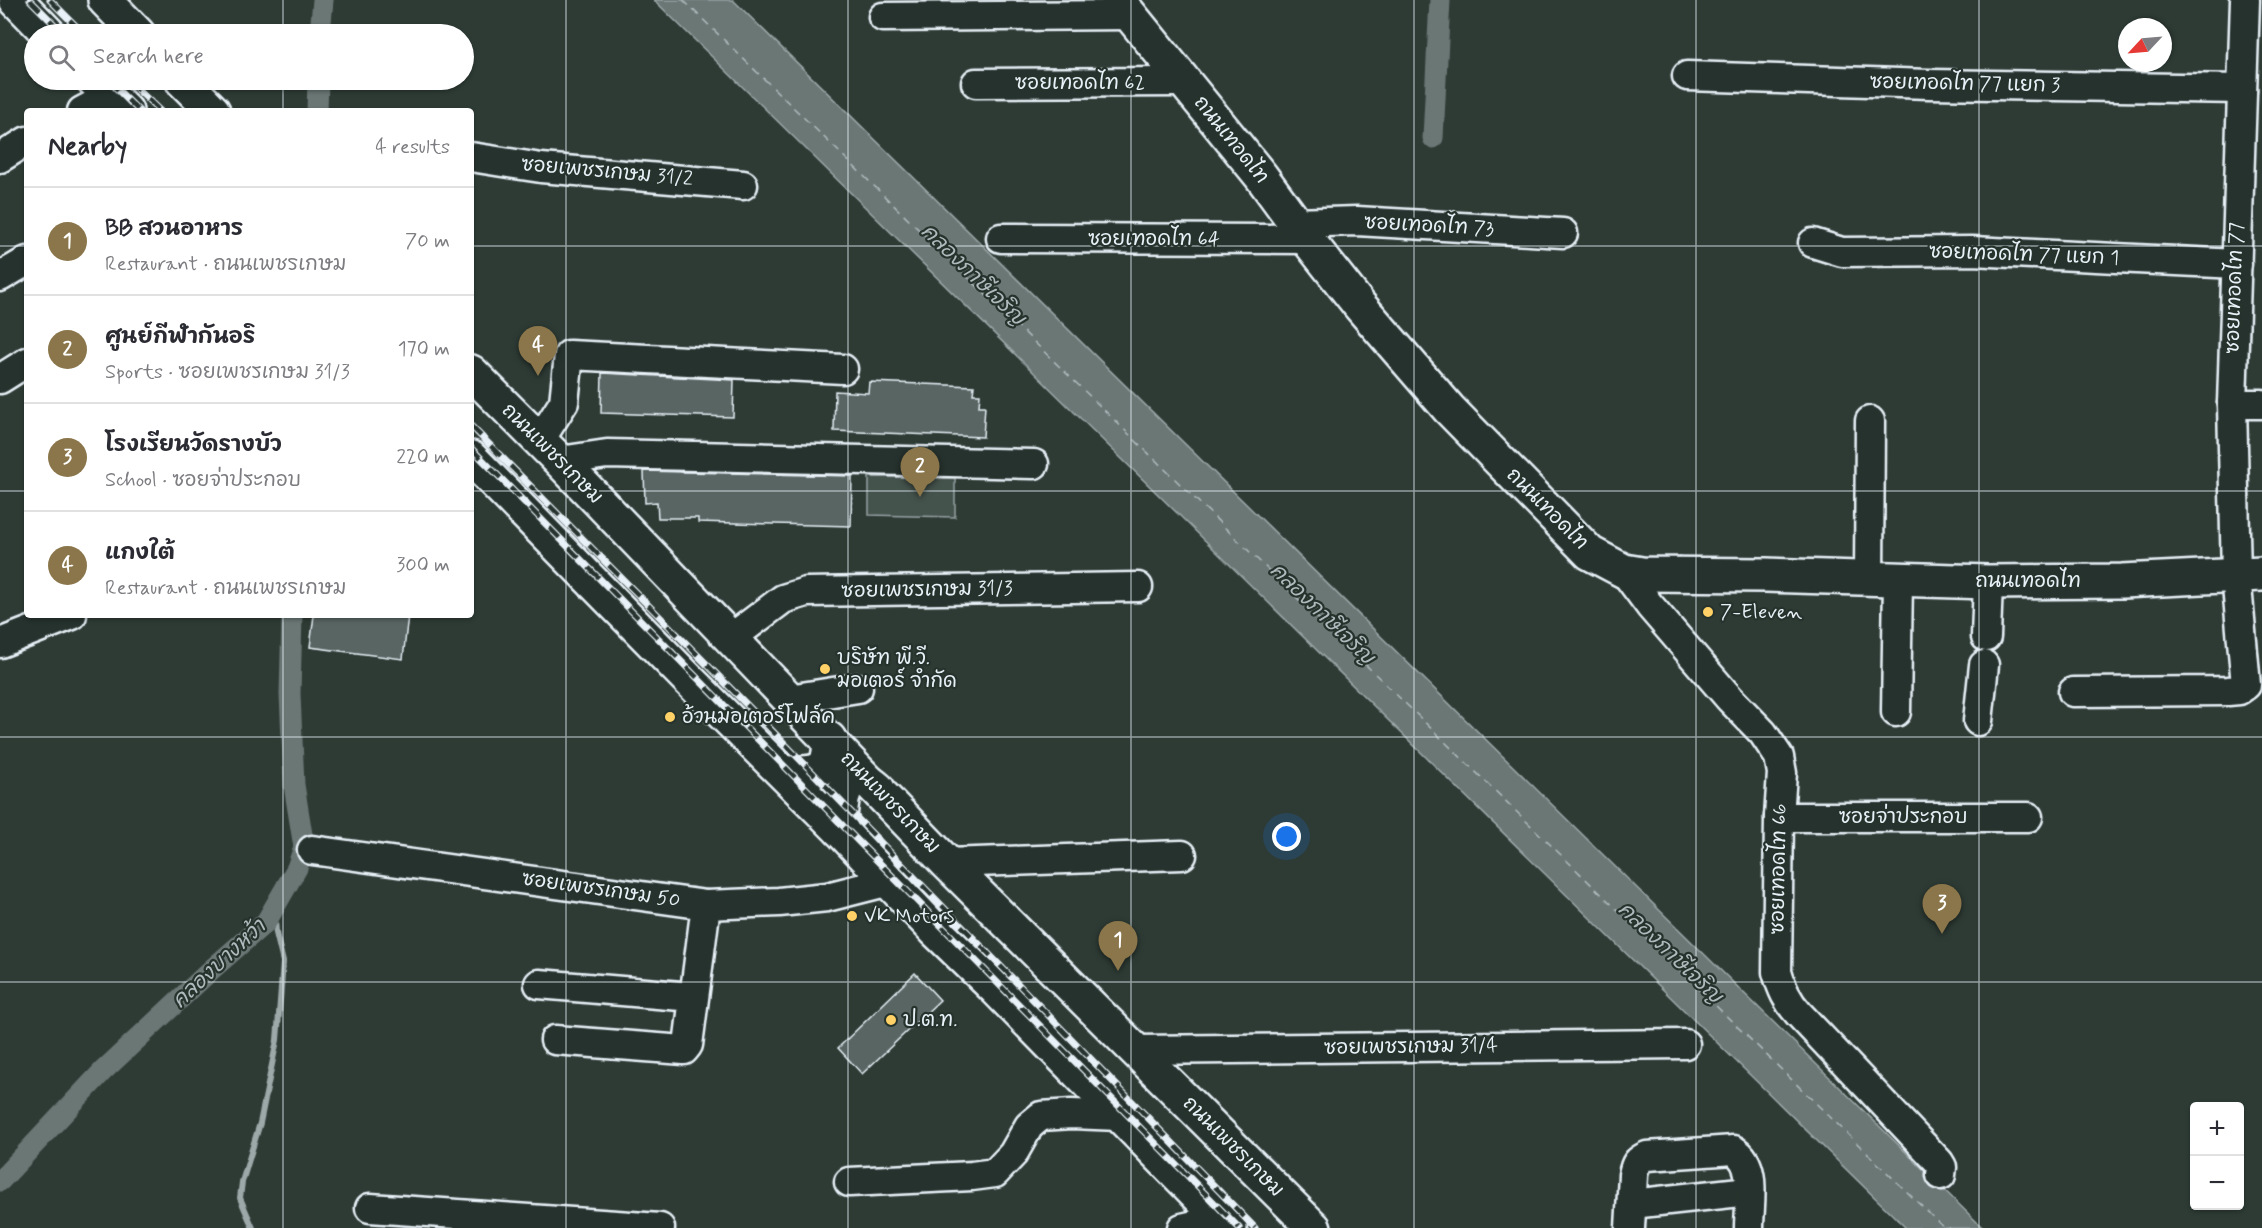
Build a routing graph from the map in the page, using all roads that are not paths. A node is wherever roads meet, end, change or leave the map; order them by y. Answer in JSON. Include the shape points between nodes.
{"nodes":[{"id":1,"x":16,"y":0,"type":"edge"},
{"id":2,"x":105,"y":0,"type":"edge"},
{"id":3,"x":2245,"y":0,"type":"edge"},
{"id":4,"x":1124,"y":8,"type":"edge"},
{"id":5,"x":883,"y":17,"type":"dead end"},
{"id":6,"x":39,"y":24,"type":"edge"},
{"id":7,"x":128,"y":24,"type":"edge"},
{"id":8,"x":1687,"y":76,"type":"dead end"},
{"id":9,"x":1185,"y":82,"type":"junction"},
{"id":10,"x":976,"y":83,"type":"dead end"},
{"id":11,"x":2242,"y":89,"type":"junction"},
{"id":12,"x":192,"y":90,"type":"edge"},
{"id":13,"x":110,"y":96,"type":"edge"},
{"id":14,"x":88,"y":108,"type":"edge"},
{"id":15,"x":210,"y":108,"type":"edge"},
{"id":16,"x":24,"y":143,"type":"edge"},
{"id":17,"x":474,"y":157,"type":"edge"},
{"id":18,"x":0,"y":158,"type":"edge"},
{"id":19,"x":2250,"y":166,"type":"edge"},
{"id":20,"x":743,"y":185,"type":"dead end"},
{"id":21,"x":1301,"y":231,"type":"junction"},
{"id":22,"x":1563,"y":233,"type":"dead end"},
{"id":23,"x":1000,"y":238,"type":"dead end"},
{"id":24,"x":1813,"y":243,"type":"dead end"},
{"id":25,"x":24,"y":263,"type":"edge"},
{"id":26,"x":2236,"y":264,"type":"junction"},
{"id":27,"x":0,"y":278,"type":"edge"},
{"id":28,"x":24,"y":364,"type":"edge"},
{"id":29,"x":843,"y":369,"type":"dead end"},
{"id":30,"x":474,"y":375,"type":"edge"},
{"id":31,"x":0,"y":379,"type":"edge"},
{"id":32,"x":2232,"y":404,"type":"junction"},
{"id":33,"x":2262,"y":404,"type":"edge"},
{"id":34,"x":1870,"y":421,"type":"dead end"},
{"id":35,"x":550,"y":450,"type":"junction"},
{"id":36,"x":474,"y":461,"type":"edge"},
{"id":37,"x":1034,"y":464,"type":"dead end"},
{"id":38,"x":1624,"y":571,"type":"junction"},
{"id":39,"x":2249,"y":575,"type":"edge"},
{"id":40,"x":1883,"y":580,"type":"junction"},
{"id":41,"x":1988,"y":582,"type":"junction"},
{"id":42,"x":1138,"y":587,"type":"dead end"},
{"id":43,"x":64,"y":618,"type":"edge"},
{"id":44,"x":730,"y":639,"type":"junction"},
{"id":45,"x":0,"y":643,"type":"edge"},
{"id":46,"x":858,"y":688,"type":"dead end"},
{"id":47,"x":2073,"y":692,"type":"dead end"},
{"id":48,"x":789,"y":699,"type":"junction"},
{"id":49,"x":1896,"y":712,"type":"dead end"},
{"id":50,"x":1978,"y":722,"type":"dead end"},
{"id":51,"x":829,"y":738,"type":"junction"},
{"id":52,"x":784,"y":773,"type":"junction"},
{"id":53,"x":878,"y":789,"type":"junction"},
{"id":54,"x":1779,"y":817,"type":"junction"},
{"id":55,"x":2028,"y":817,"type":"dead end"},
{"id":56,"x":840,"y":830,"type":"junction"},
{"id":57,"x":312,"y":850,"type":"dead end"},
{"id":58,"x":1182,"y":855,"type":"dead end"},
{"id":59,"x":947,"y":862,"type":"junction"},
{"id":60,"x":890,"y":881,"type":"junction"},
{"id":61,"x":706,"y":905,"type":"junction"},
{"id":62,"x":539,"y":984,"type":"dead end"},
{"id":63,"x":693,"y":997,"type":"junction"},
{"id":64,"x":555,"y":1040,"type":"dead end"},
{"id":65,"x":1685,"y":1044,"type":"dead end"},
{"id":66,"x":1136,"y":1050,"type":"junction"},
{"id":67,"x":1119,"y":1116,"type":"junction"},
{"id":68,"x":1940,"y":1169,"type":"dead end"},
{"id":69,"x":849,"y":1182,"type":"dead end"},
{"id":70,"x":1749,"y":1191,"type":"junction"},
{"id":71,"x":370,"y":1208,"type":"dead end"},
{"id":72,"x":1631,"y":1216,"type":"edge"},
{"id":73,"x":1226,"y":1224,"type":"edge"},
{"id":74,"x":660,"y":1228,"type":"edge"},
{"id":75,"x":1182,"y":1228,"type":"edge"},
{"id":76,"x":1314,"y":1228,"type":"edge"},
{"id":77,"x":1749,"y":1228,"type":"edge"}],
"edges":[{"from":1,"to":6,"type":"main road"},
{"from":2,"to":7,"type":"main road"},
{"from":3,"to":11,"type":"street","name":"ซอยเทอดไท 77"},
{"from":4,"to":5,"type":"street"},
{"from":4,"to":9,"type":"main road","name":"ถนนเทอดไท"},
{"from":8,"to":11,"type":"street","name":"ซอยเทอดไท 77 แยก 3"},
{"from":9,"to":10,"type":"street","name":"ซอยเทอดไท 62"},
{"from":9,"to":21,"type":"main road","name":"ถนนเทอดไท"},
{"from":11,"to":19,"type":"street","name":"ซอยเทอดไท 77"},
{"from":12,"to":15,"type":"main road"},
{"from":13,"to":14,"type":"street"},
{"from":16,"to":18,"type":"street"},
{"from":17,"to":20,"type":"street","name":"ซอยเพชรเกษม 31/2","via":[[541,168]]},
{"from":19,"to":26,"type":"street","name":"ซอยเทอดไท 77"},
{"from":21,"to":22,"type":"street","name":"ซอยเทอดไท 73","via":[[1357,221]]},
{"from":21,"to":23,"type":"street","name":"ซอยเทอดไท 64"},
{"from":21,"to":38,"type":"main road","name":"ถนนเทอดไท","via":[[1411,366],[1490,452],[1590,553]]},
{"from":24,"to":26,"type":"street","name":"ซอยเทอดไท 77 แยก 1","via":[[1842,252],[1972,251]]},
{"from":25,"to":27,"type":"street"},
{"from":26,"to":32,"type":"street","name":"ซอยเทอดไท 77"},
{"from":28,"to":31,"type":"street"},
{"from":29,"to":35,"type":"street","via":[[569,355],[564,402]]},
{"from":30,"to":35,"type":"main road","name":"ถนนเพชรเกษม"},
{"from":32,"to":33,"type":"street"},
{"from":32,"to":39,"type":"street","name":"ซอยเทอดไท 77"},
{"from":34,"to":40,"type":"street"},
{"from":35,"to":37,"type":"street"},
{"from":35,"to":44,"type":"main road","name":"ถนนเพชรเกษม"},
{"from":36,"to":52,"type":"main road"},
{"from":38,"to":40,"type":"main road","name":"ถนนเทอดไท"},
{"from":38,"to":54,"type":"street","name":"ซอยเทอดไท 66","via":[[1779,757]]},
{"from":39,"to":41,"type":"main road","name":"ถนนเทอดไท"},
{"from":39,"to":47,"type":"street","name":"ซอยเทอดไท 77","via":[[2243,688]]},
{"from":40,"to":41,"type":"main road","name":"ถนนเทอดไท"},
{"from":40,"to":49,"type":"street"},
{"from":41,"to":50,"type":"street"},
{"from":42,"to":44,"type":"street","name":"ซอยเพชรเกษม 31/3","via":[[806,592],[783,599]]},
{"from":43,"to":45,"type":"street"},
{"from":44,"to":48,"type":"main road","name":"ถนนเพชรเกษม"},
{"from":46,"to":48,"type":"street"},
{"from":48,"to":51,"type":"main road","name":"ถนนเพชรเกษม"},
{"from":51,"to":52,"type":"main road","via":[[827,764],[812,772]]},
{"from":51,"to":53,"type":"main road","name":"ถนนเพชรเกษม"},
{"from":52,"to":56,"type":"main road"},
{"from":53,"to":56,"type":"main road","via":[[868,780],[850,782],[840,802]]},
{"from":53,"to":59,"type":"main road","name":"ถนนเพชรเกษม"},
{"from":54,"to":55,"type":"street","name":"ซอยจ่าประกอบ"},
{"from":54,"to":68,"type":"street","name":"ซอยเทอดไท 66","via":[[1777,972],[1782,989],[1799,1014]]},
{"from":56,"to":60,"type":"main road"},
{"from":57,"to":61,"type":"street","name":"ซอยเพชรเกษม 50"},
{"from":58,"to":59,"type":"street"},
{"from":59,"to":66,"type":"main road","name":"ถนนเพชรเกษม"},
{"from":60,"to":61,"type":"street","name":"ซอยเพชรเกษม 50","via":[[827,897]]},
{"from":60,"to":67,"type":"main road"},
{"from":61,"to":63,"type":"street"},
{"from":62,"to":63,"type":"street"},
{"from":63,"to":64,"type":"street","via":[[688,1045],[684,1050]]},
{"from":65,"to":66,"type":"street","name":"ซอยเพชรเกษม 31/4"},
{"from":66,"to":76,"type":"main road","name":"ถนนเพชรเกษม"},
{"from":67,"to":69,"type":"street","via":[[1041,1116],[994,1173]]},
{"from":67,"to":73,"type":"main road"},
{"from":70,"to":72,"type":"street"},
{"from":70,"to":72,"type":"street","via":[[1747,1162],[1734,1150],[1647,1156],[1634,1166]]},
{"from":70,"to":77,"type":"street"},
{"from":71,"to":74,"type":"street"},
{"from":73,"to":75,"type":"street"}]}
